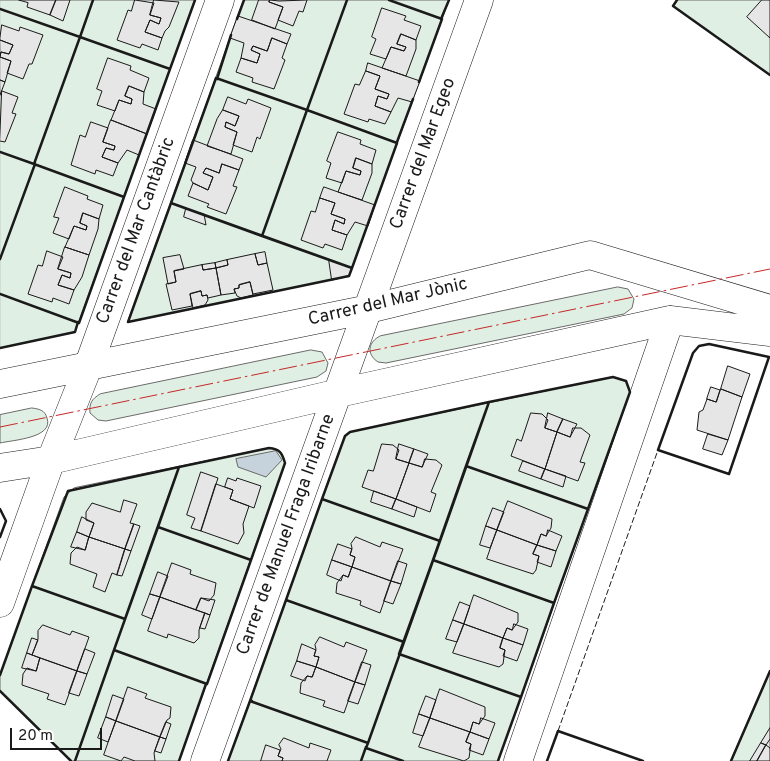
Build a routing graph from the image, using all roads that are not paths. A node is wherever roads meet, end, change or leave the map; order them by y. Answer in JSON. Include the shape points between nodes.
{"nodes":[{"id":1,"x":220,"y":0,"type":"edge"},
{"id":2,"x":479,"y":0,"type":"edge"},
{"id":3,"x":369,"y":309,"type":"junction"},
{"id":4,"x":770,"y":310,"type":"edge"},
{"id":5,"x":670,"y":320,"type":"junction"},
{"id":6,"x":770,"y":332,"type":"edge"},
{"id":7,"x":88,"y":367,"type":"junction"},
{"id":8,"x":0,"y":384,"type":"edge"},
{"id":9,"x":339,"y":393,"type":"junction"},
{"id":10,"x":51,"y":460,"type":"junction"},
{"id":11,"x":0,"y":468,"type":"edge"},
{"id":12,"x":0,"y":604,"type":"edge"},
{"id":13,"x":205,"y":761,"type":"edge"},
{"id":14,"x":518,"y":761,"type":"edge"}],
"edges":[{"from":1,"to":7,"type":"street","name":"Carrer del Mar Cantàbric"},
{"from":2,"to":3,"type":"street","name":"Carrer del Mar Egeo"},
{"from":3,"to":4,"type":"street","name":"Carrer del Mar Jònic","via":[[590,255]]},
{"from":3,"to":7,"type":"street","name":"Carrer del Mar Jònic"},
{"from":3,"to":9,"type":"street","name":"Carrer de Manuel Fraga Iribarne"},
{"from":5,"to":6,"type":"street"},
{"from":5,"to":9,"type":"street"},
{"from":5,"to":14,"type":"street"},
{"from":7,"to":8,"type":"street","name":"Carrer del Mar Jònic"},
{"from":7,"to":10,"type":"street","name":"Carrer del Mar Cantàbric"},
{"from":9,"to":10,"type":"street"},
{"from":9,"to":13,"type":"street","name":"Carrer de Manuel Fraga Iribarne"},
{"from":10,"to":11,"type":"street"},
{"from":10,"to":12,"type":"street","name":"Carrer del Mar Cantàbric"}]}
